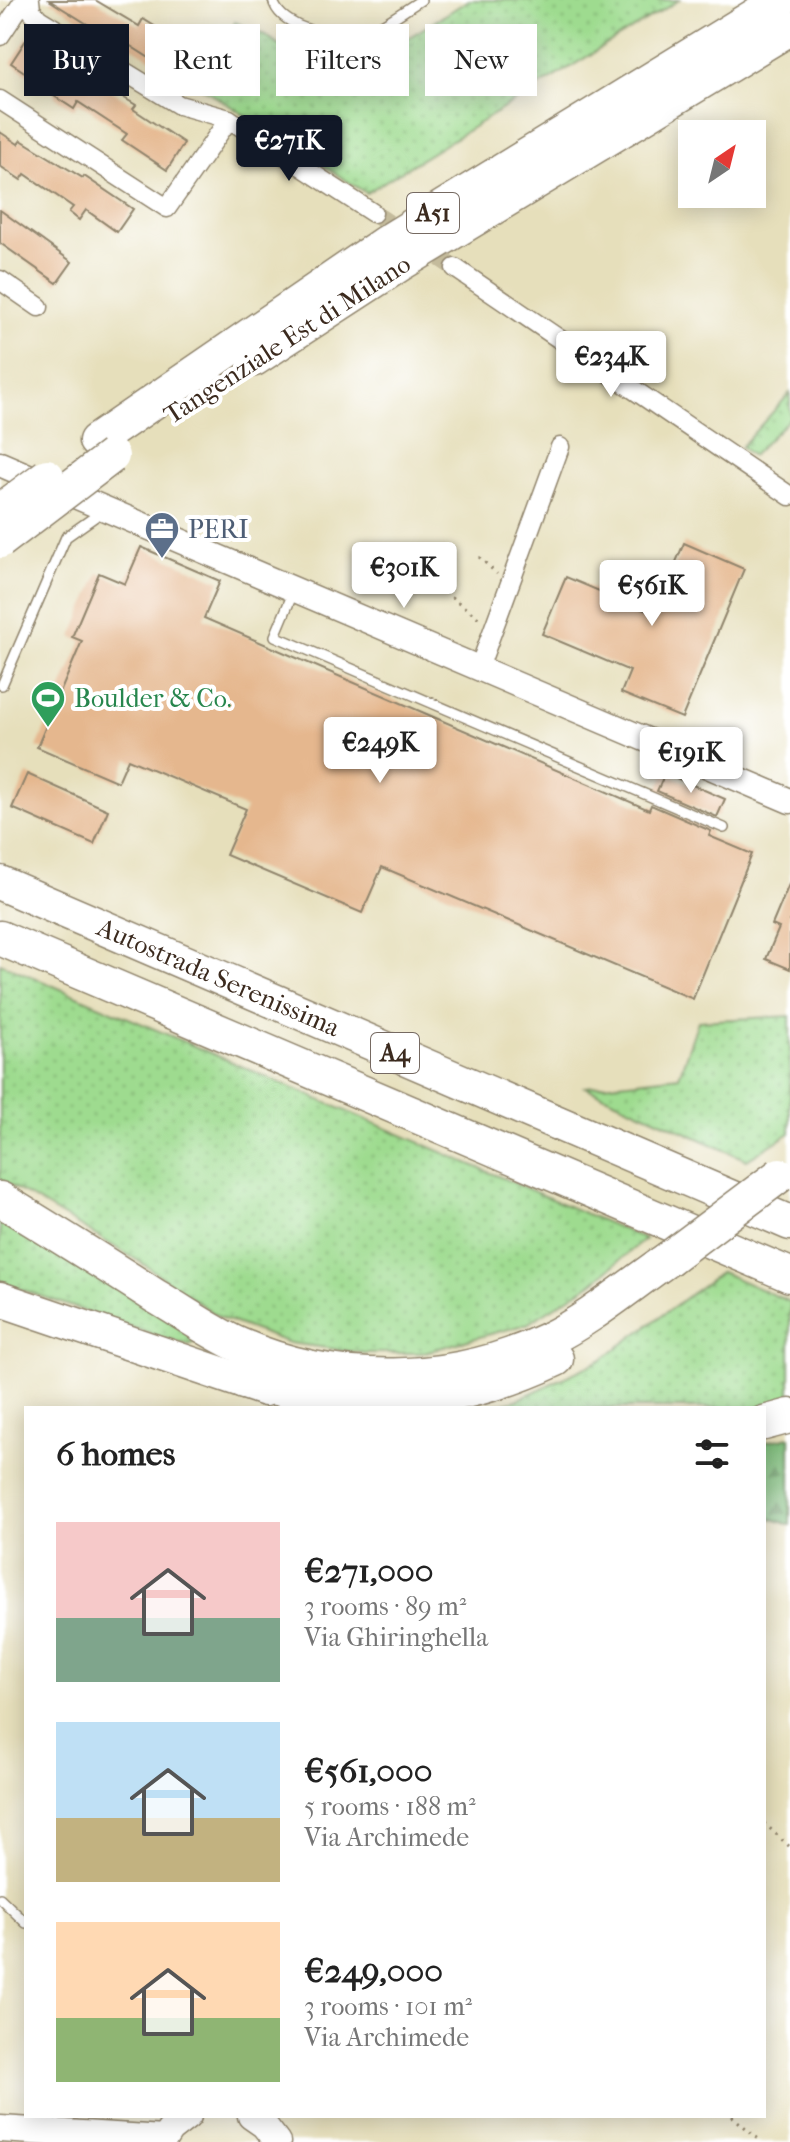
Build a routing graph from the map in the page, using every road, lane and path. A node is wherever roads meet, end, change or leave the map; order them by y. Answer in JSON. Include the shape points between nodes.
{"nodes":[{"id":1,"x":27,"y":0,"type":"edge"},
{"id":2,"x":273,"y":0,"type":"edge"},
{"id":3,"x":421,"y":0,"type":"edge"},
{"id":4,"x":781,"y":0,"type":"edge"},
{"id":5,"x":790,"y":28,"type":"edge"},
{"id":6,"x":0,"y":36,"type":"edge"},
{"id":7,"x":0,"y":100,"type":"edge"},
{"id":8,"x":229,"y":119,"type":"junction"},
{"id":9,"x":373,"y":213,"type":"tunnel mouth"},
{"id":10,"x":455,"y":268,"type":"tunnel mouth"},
{"id":11,"x":0,"y":280,"type":"edge"},
{"id":12,"x":39,"y":307,"type":"dead end"},
{"id":13,"x":560,"y":447,"type":"dead end"},
{"id":14,"x":104,"y":449,"type":"junction"},
{"id":15,"x":0,"y":464,"type":"edge"},
{"id":16,"x":790,"y":496,"type":"edge"},
{"id":17,"x":106,"y":509,"type":"junction"},
{"id":18,"x":0,"y":511,"type":"edge"},
{"id":19,"x":0,"y":541,"type":"edge"},
{"id":20,"x":479,"y":557,"type":"dead end"},
{"id":21,"x":509,"y":585,"type":"junction"},
{"id":22,"x":295,"y":590,"type":"junction"},
{"id":23,"x":445,"y":592,"type":"dead end"},
{"id":24,"x":492,"y":628,"type":"junction"},
{"id":25,"x":479,"y":668,"type":"junction"},
{"id":26,"x":2,"y":685,"type":"dead end"},
{"id":27,"x":790,"y":801,"type":"edge"},
{"id":28,"x":724,"y":828,"type":"dead end"},
{"id":29,"x":0,"y":883,"type":"edge"},
{"id":30,"x":0,"y":938,"type":"edge"},
{"id":31,"x":652,"y":1165,"type":"junction"},
{"id":32,"x":788,"y":1184,"type":"edge"},
{"id":33,"x":0,"y":1199,"type":"edge"},
{"id":34,"x":790,"y":1223,"type":"edge"},
{"id":35,"x":679,"y":1264,"type":"junction"},
{"id":36,"x":790,"y":1275,"type":"edge"},
{"id":37,"x":0,"y":1299,"type":"edge"},
{"id":38,"x":244,"y":1382,"type":"junction"},
{"id":39,"x":312,"y":1406,"type":"edge"},
{"id":40,"x":790,"y":1416,"type":"edge"},
{"id":41,"x":766,"y":1422,"type":"edge"},
{"id":42,"x":766,"y":1825,"type":"edge"},
{"id":43,"x":790,"y":1847,"type":"edge"},
{"id":44,"x":0,"y":1898,"type":"edge"},
{"id":45,"x":24,"y":1921,"type":"edge"},
{"id":46,"x":734,"y":2118,"type":"edge"},
{"id":47,"x":174,"y":2127,"type":"edge"},
{"id":48,"x":0,"y":2129,"type":"edge"},
{"id":49,"x":762,"y":2142,"type":"edge"}],
"edges":[{"from":1,"to":6,"type":"street"},
{"from":1,"to":8,"type":"street","via":[[39,19],[147,87],[179,105]]},
{"from":2,"to":3,"type":"lane","via":[[276,10],[292,23],[325,37],[349,38],[377,28]]},
{"from":4,"to":14,"type":"highway","name":"Tangenziale Est di Milano","number":"A51","via":[[385,243]]},
{"from":5,"to":14,"type":"highway","name":"Tangenziale Est di Milano","number":"A51"},
{"from":7,"to":8,"type":"street","via":[[167,208]]},
{"from":8,"to":9,"type":"street"},
{"from":10,"to":16,"type":"street"},
{"from":11,"to":12,"type":"street"},
{"from":13,"to":21,"type":"street"},
{"from":14,"to":18,"type":"highway","name":"Tangenziale Est di Milano","number":"A51","bridge":true},
{"from":14,"to":19,"type":"highway","name":"Tangenziale Est di Milano","number":"A51","bridge":true},
{"from":15,"to":17,"type":"street"},
{"from":17,"to":22,"type":"street"},
{"from":17,"to":26,"type":"lane","via":[[66,537]]},
{"from":20,"to":21,"type":"path"},
{"from":21,"to":24,"type":"street"},
{"from":22,"to":25,"type":"street"},
{"from":22,"to":28,"type":"lane","via":[[275,636]]},
{"from":23,"to":24,"type":"path"},
{"from":24,"to":25,"type":"street"},
{"from":25,"to":27,"type":"street"},
{"from":29,"to":31,"type":"highway","name":"Autostrada Serenissima","number":"A4"},
{"from":30,"to":36,"type":"highway","name":"Autostrada Serenissima","number":"A4"},
{"from":31,"to":32,"type":"highway"},
{"from":31,"to":34,"type":"highway","name":"Autostrada Serenissima","number":"A4"},
{"from":32,"to":35,"type":"highway"},
{"from":33,"to":35,"type":"highway","via":[[237,1344],[282,1361],[351,1374],[418,1375],[517,1352]]},
{"from":35,"to":38,"type":"highway","via":[[578,1348],[515,1378],[477,1389],[414,1400],[361,1400]]},
{"from":37,"to":38,"type":"highway"},
{"from":38,"to":39,"type":"highway"},
{"from":40,"to":41,"type":"highway"},
{"from":42,"to":43,"type":"path"},
{"from":44,"to":45,"type":"lane"},
{"from":46,"to":49,"type":"path"},
{"from":47,"to":48,"type":"main road"}]}
